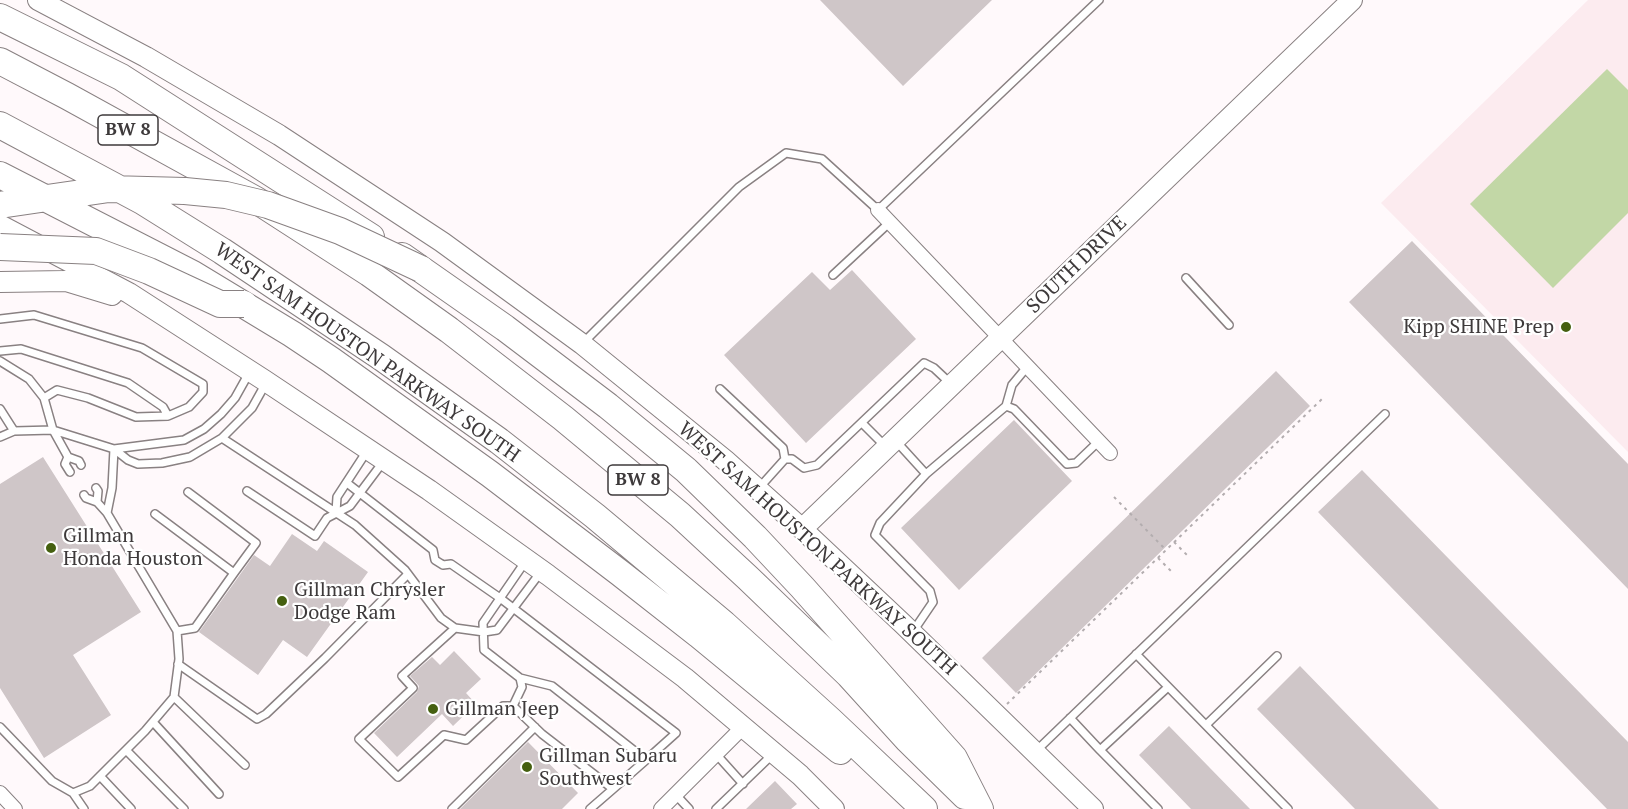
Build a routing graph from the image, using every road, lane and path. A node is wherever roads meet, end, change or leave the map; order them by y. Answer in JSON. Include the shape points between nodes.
{"nodes":[{"id":1,"x":39,"y":0,"type":"edge"},
{"id":2,"x":1098,"y":0,"type":"edge"},
{"id":3,"x":1352,"y":0,"type":"edge"},
{"id":4,"x":60,"y":6,"type":"edge"},
{"id":5,"x":0,"y":17,"type":"edge"},
{"id":6,"x":0,"y":61,"type":"edge"},
{"id":7,"x":0,"y":125,"type":"edge"},
{"id":8,"x":0,"y":175,"type":"edge"},
{"id":9,"x":0,"y":205,"type":"edge"},
{"id":10,"x":878,"y":210,"type":"junction"},
{"id":11,"x":890,"y":222,"type":"junction"},
{"id":12,"x":0,"y":225,"type":"edge"},
{"id":13,"x":0,"y":247,"type":"edge"},
{"id":14,"x":421,"y":269,"type":"junction"},
{"id":15,"x":833,"y":275,"type":"dead end"},
{"id":16,"x":1186,"y":278,"type":"dead end"},
{"id":17,"x":0,"y":282,"type":"edge"},
{"id":18,"x":244,"y":304,"type":"junction"},
{"id":19,"x":156,"y":311,"type":"junction"},
{"id":20,"x":0,"y":319,"type":"edge"},
{"id":21,"x":1229,"y":325,"type":"dead end"},
{"id":22,"x":1001,"y":339,"type":"junction"},
{"id":23,"x":582,"y":344,"type":"junction"},
{"id":24,"x":0,"y":351,"type":"edge"},
{"id":25,"x":0,"y":361,"type":"edge"},
{"id":26,"x":1027,"y":367,"type":"junction"},
{"id":27,"x":250,"y":371,"type":"junction"},
{"id":28,"x":267,"y":382,"type":"junction"},
{"id":29,"x":952,"y":386,"type":"junction"},
{"id":30,"x":720,"y":389,"type":"dead end"},
{"id":31,"x":45,"y":398,"type":"junction"},
{"id":32,"x":1322,"y":399,"type":"dead end"},
{"id":33,"x":1006,"y":406,"type":"junction"},
{"id":34,"x":0,"y":409,"type":"edge"},
{"id":35,"x":1384,"y":414,"type":"dead end"},
{"id":36,"x":168,"y":416,"type":"junction"},
{"id":37,"x":862,"y":423,"type":"junction"},
{"id":38,"x":53,"y":430,"type":"junction"},
{"id":39,"x":14,"y":431,"type":"junction"},
{"id":40,"x":0,"y":437,"type":"edge"},
{"id":41,"x":222,"y":438,"type":"junction"},
{"id":42,"x":1099,"y":441,"type":"junction"},
{"id":43,"x":891,"y":444,"type":"junction"},
{"id":44,"x":114,"y":449,"type":"junction"},
{"id":45,"x":1110,"y":453,"type":"dead end"},
{"id":46,"x":376,"y":455,"type":"junction"},
{"id":47,"x":68,"y":457,"type":"junction"},
{"id":48,"x":785,"y":459,"type":"junction"},
{"id":49,"x":81,"y":465,"type":"dead end"},
{"id":50,"x":70,"y":472,"type":"dead end"},
{"id":51,"x":926,"y":474,"type":"junction"},
{"id":52,"x":347,"y":483,"type":"junction"},
{"id":53,"x":96,"y":488,"type":"dead end"},
{"id":54,"x":758,"y":490,"type":"junction"},
{"id":55,"x":247,"y":491,"type":"dead end"},
{"id":56,"x":188,"y":492,"type":"dead end"},
{"id":57,"x":361,"y":492,"type":"junction"},
{"id":58,"x":84,"y":495,"type":"dead end"},
{"id":59,"x":1114,"y":497,"type":"dead end"},
{"id":60,"x":97,"y":502,"type":"junction"},
{"id":61,"x":336,"y":512,"type":"junction"},
{"id":62,"x":107,"y":513,"type":"junction"},
{"id":63,"x":155,"y":514,"type":"dead end"},
{"id":64,"x":802,"y":530,"type":"junction"},
{"id":65,"x":1174,"y":542,"type":"junction"},
{"id":66,"x":1166,"y":550,"type":"junction"},
{"id":67,"x":1189,"y":557,"type":"dead end"},
{"id":68,"x":1158,"y":558,"type":"junction"},
{"id":69,"x":534,"y":565,"type":"junction"},
{"id":70,"x":234,"y":573,"type":"junction"},
{"id":71,"x":1173,"y":573,"type":"dead end"},
{"id":72,"x":408,"y":574,"type":"junction"},
{"id":73,"x":500,"y":598,"type":"junction"},
{"id":74,"x":513,"y":608,"type":"junction"},
{"id":75,"x":455,"y":628,"type":"junction"},
{"id":76,"x":177,"y":631,"type":"junction"},
{"id":77,"x":484,"y":632,"type":"junction"},
{"id":78,"x":912,"y":632,"type":"junction"},
{"id":79,"x":1136,"y":654,"type":"junction"},
{"id":80,"x":1277,"y":657,"type":"dead end"},
{"id":81,"x":178,"y":664,"type":"junction"},
{"id":82,"x":520,"y":678,"type":"junction"},
{"id":83,"x":1168,"y":687,"type":"junction"},
{"id":84,"x":174,"y":697,"type":"junction"},
{"id":85,"x":513,"y":706,"type":"junction"},
{"id":86,"x":996,"y":714,"type":"junction"},
{"id":87,"x":1070,"y":718,"type":"junction"},
{"id":88,"x":153,"y":722,"type":"junction"},
{"id":89,"x":1206,"y":725,"type":"junction"},
{"id":90,"x":535,"y":727,"type":"junction"},
{"id":91,"x":743,"y":727,"type":"junction"},
{"id":92,"x":0,"y":728,"type":"edge"},
{"id":93,"x":126,"y":750,"type":"junction"},
{"id":94,"x":1100,"y":750,"type":"junction"},
{"id":95,"x":1035,"y":752,"type":"junction"},
{"id":96,"x":774,"y":753,"type":"junction"},
{"id":97,"x":716,"y":754,"type":"junction"},
{"id":98,"x":646,"y":760,"type":"junction"},
{"id":99,"x":245,"y":765,"type":"dead end"},
{"id":100,"x":885,"y":772,"type":"junction"},
{"id":101,"x":100,"y":776,"type":"junction"},
{"id":102,"x":743,"y":784,"type":"junction"},
{"id":103,"x":613,"y":789,"type":"junction"},
{"id":104,"x":73,"y":793,"type":"junction"},
{"id":105,"x":0,"y":794,"type":"edge"},
{"id":106,"x":219,"y":794,"type":"dead end"},
{"id":107,"x":676,"y":795,"type":"junction"},
{"id":108,"x":15,"y":809,"type":"edge"},
{"id":109,"x":84,"y":809,"type":"edge"},
{"id":110,"x":131,"y":809,"type":"edge"},
{"id":111,"x":184,"y":809,"type":"edge"},
{"id":112,"x":453,"y":809,"type":"edge"},
{"id":113,"x":590,"y":809,"type":"edge"},
{"id":114,"x":661,"y":809,"type":"edge"},
{"id":115,"x":689,"y":809,"type":"edge"},
{"id":116,"x":716,"y":809,"type":"edge"},
{"id":117,"x":834,"y":809,"type":"edge"},
{"id":118,"x":924,"y":809,"type":"edge"},
{"id":119,"x":979,"y":809,"type":"edge"},
{"id":120,"x":1093,"y":809,"type":"edge"},
{"id":121,"x":1158,"y":809,"type":"edge"},
{"id":122,"x":1288,"y":809,"type":"edge"}],
"edges":[{"from":1,"to":4,"type":"main road","name":"WEST SAM HOUSTON PARKWAY SOUTH"},
{"from":2,"to":10,"type":"lane"},
{"from":3,"to":22,"type":"main road","name":"SOUTH DRIVE"},
{"from":4,"to":23,"type":"main road","name":"WEST SAM HOUSTON PARKWAY SOUTH","via":[[279,135],[442,242]]},
{"from":5,"to":14,"type":"highway","bridge":true,"via":[[121,77]]},
{"from":6,"to":119,"type":"highway","number":"BW 8","via":[[256,200],[449,330],[680,515],[849,675]]},
{"from":7,"to":100,"type":"highway","name":"WEST SAM HOUSTON PARKWAY SOUTH","number":"BW 8","via":[[142,201],[222,251],[499,441],[724,624]]},
{"from":8,"to":18,"type":"highway"},
{"from":9,"to":14,"type":"highway","bridge":true,"via":[[109,189],[226,195],[326,225]]},
{"from":10,"to":11,"type":"street"},
{"from":10,"to":23,"type":"lane","via":[[822,159],[786,153],[739,187]]},
{"from":11,"to":15,"type":"lane"},
{"from":11,"to":22,"type":"street"},
{"from":12,"to":19,"type":"main road"},
{"from":13,"to":18,"type":"highway","bridge":true,"via":[[96,251],[220,304]]},
{"from":14,"to":119,"type":"highway","via":[[608,405],[686,470],[794,578],[954,758]]},
{"from":16,"to":21,"type":"lane"},
{"from":17,"to":19,"type":"main road","via":[[66,281]]},
{"from":18,"to":100,"type":"highway","via":[[390,402],[543,514],[699,634],[855,765]]},
{"from":19,"to":27,"type":"main road"},
{"from":20,"to":36,"type":"lane","via":[[34,315],[142,348],[203,384],[203,392],[189,407]]},
{"from":22,"to":26,"type":"street"},
{"from":22,"to":29,"type":"main road","name":"SOUTH DRIVE"},
{"from":23,"to":54,"type":"main road","name":"WEST SAM HOUSTON PARKWAY SOUTH"},
{"from":24,"to":36,"type":"lane","via":[[21,349],[128,383],[163,407]]},
{"from":25,"to":31,"type":"lane","via":[[29,379]]},
{"from":26,"to":33,"type":"lane","via":[[1012,385]]},
{"from":26,"to":42,"type":"street"},
{"from":27,"to":28,"type":"main road"},
{"from":27,"to":44,"type":"lane","via":[[235,398],[204,429],[184,440]]},
{"from":28,"to":41,"type":"lane","via":[[252,408]]},
{"from":28,"to":46,"type":"main road"},
{"from":29,"to":37,"type":"lane","via":[[924,363]]},
{"from":29,"to":43,"type":"main road","name":"SOUTH DRIVE"},
{"from":30,"to":48,"type":"lane","via":[[783,448]]},
{"from":31,"to":36,"type":"lane","via":[[57,390],[136,417]]},
{"from":31,"to":38,"type":"lane"},
{"from":32,"to":65,"type":"path"},
{"from":33,"to":42,"type":"lane","via":[[1014,409],[1067,464],[1076,463]]},
{"from":33,"to":51,"type":"lane"},
{"from":34,"to":39,"type":"lane"},
{"from":35,"to":79,"type":"lane"},
{"from":37,"to":43,"type":"lane"},
{"from":37,"to":48,"type":"lane","via":[[817,465],[804,468]]},
{"from":38,"to":39,"type":"lane"},
{"from":38,"to":44,"type":"lane"},
{"from":38,"to":47,"type":"lane"},
{"from":39,"to":40,"type":"lane"},
{"from":41,"to":44,"type":"lane","via":[[190,457],[162,463],[138,464]]},
{"from":41,"to":61,"type":"lane"},
{"from":42,"to":45,"type":"street"},
{"from":43,"to":51,"type":"lane"},
{"from":43,"to":64,"type":"main road","name":"SOUTH DRIVE"},
{"from":44,"to":62,"type":"lane"},
{"from":46,"to":52,"type":"lane"},
{"from":46,"to":57,"type":"lane"},
{"from":46,"to":69,"type":"main road"},
{"from":47,"to":49,"type":"lane"},
{"from":47,"to":50,"type":"lane","via":[[65,464]]},
{"from":48,"to":54,"type":"lane"},
{"from":51,"to":78,"type":"lane","via":[[880,523],[876,535],[930,591],[933,602]]},
{"from":52,"to":57,"type":"lane"},
{"from":52,"to":61,"type":"lane","via":[[337,497]]},
{"from":53,"to":60,"type":"lane"},
{"from":54,"to":64,"type":"main road","name":"WEST SAM HOUSTON PARKWAY SOUTH"},
{"from":55,"to":61,"type":"lane","via":[[315,536]]},
{"from":56,"to":70,"type":"lane","via":[[256,543]]},
{"from":57,"to":61,"type":"lane","via":[[350,506]]},
{"from":57,"to":73,"type":"lane","via":[[433,550],[435,560],[451,564]]},
{"from":58,"to":60,"type":"lane"},
{"from":59,"to":66,"type":"path"},
{"from":60,"to":62,"type":"lane"},
{"from":61,"to":72,"type":"lane"},
{"from":62,"to":76,"type":"lane"},
{"from":63,"to":70,"type":"lane"},
{"from":64,"to":78,"type":"main road","name":"WEST SAM HOUSTON PARKWAY SOUTH"},
{"from":65,"to":66,"type":"path"},
{"from":65,"to":67,"type":"path"},
{"from":66,"to":68,"type":"path"},
{"from":68,"to":71,"type":"path"},
{"from":68,"to":86,"type":"path"},
{"from":69,"to":73,"type":"lane"},
{"from":69,"to":74,"type":"lane"},
{"from":69,"to":91,"type":"main road","via":[[685,678]]},
{"from":70,"to":76,"type":"lane","via":[[195,627]]},
{"from":72,"to":75,"type":"lane","via":[[441,618]]},
{"from":72,"to":81,"type":"lane","via":[[325,658],[257,719]]},
{"from":73,"to":74,"type":"lane"},
{"from":73,"to":77,"type":"lane","via":[[483,623]]},
{"from":74,"to":77,"type":"lane","via":[[497,630]]},
{"from":74,"to":98,"type":"lane","via":[[676,733]]},
{"from":75,"to":77,"type":"lane"},
{"from":75,"to":85,"type":"lane","via":[[402,676],[413,688],[359,739],[398,777],[444,735],[466,740],[503,706]]},
{"from":76,"to":81,"type":"lane"},
{"from":77,"to":82,"type":"lane","via":[[484,650]]},
{"from":78,"to":86,"type":"main road","name":"WEST SAM HOUSTON PARKWAY SOUTH"},
{"from":79,"to":83,"type":"lane"},
{"from":79,"to":87,"type":"lane"},
{"from":80,"to":89,"type":"lane"},
{"from":81,"to":84,"type":"lane"},
{"from":82,"to":85,"type":"lane","via":[[522,687]]},
{"from":82,"to":98,"type":"lane","via":[[552,686]]},
{"from":83,"to":89,"type":"lane"},
{"from":83,"to":94,"type":"lane"},
{"from":84,"to":88,"type":"lane"},
{"from":84,"to":99,"type":"lane"},
{"from":85,"to":90,"type":"lane"},
{"from":86,"to":95,"type":"main road","name":"WEST SAM HOUSTON PARKWAY SOUTH"},
{"from":87,"to":94,"type":"lane"},
{"from":87,"to":95,"type":"lane"},
{"from":88,"to":93,"type":"lane"},
{"from":88,"to":106,"type":"lane"},
{"from":89,"to":122,"type":"lane"},
{"from":90,"to":103,"type":"lane"},
{"from":90,"to":112,"type":"lane"},
{"from":91,"to":96,"type":"main road"},
{"from":91,"to":97,"type":"street"},
{"from":92,"to":104,"type":"lane","via":[[52,781]]},
{"from":93,"to":101,"type":"lane"},
{"from":93,"to":111,"type":"lane"},
{"from":94,"to":121,"type":"lane"},
{"from":95,"to":120,"type":"main road","name":"WEST SAM HOUSTON PARKWAY SOUTH"},
{"from":96,"to":102,"type":"lane"},
{"from":96,"to":117,"type":"main road"},
{"from":97,"to":102,"type":"lane"},
{"from":97,"to":107,"type":"street"},
{"from":98,"to":103,"type":"lane"},
{"from":100,"to":118,"type":"highway","name":"WEST SAM HOUSTON PARKWAY SOUTH","number":"BW 8"},
{"from":101,"to":104,"type":"lane","via":[[90,786]]},
{"from":101,"to":110,"type":"lane"},
{"from":102,"to":116,"type":"lane"},
{"from":103,"to":113,"type":"lane"},
{"from":104,"to":109,"type":"lane"},
{"from":105,"to":108,"type":"street"},
{"from":107,"to":114,"type":"street"},
{"from":107,"to":115,"type":"lane"}]}
